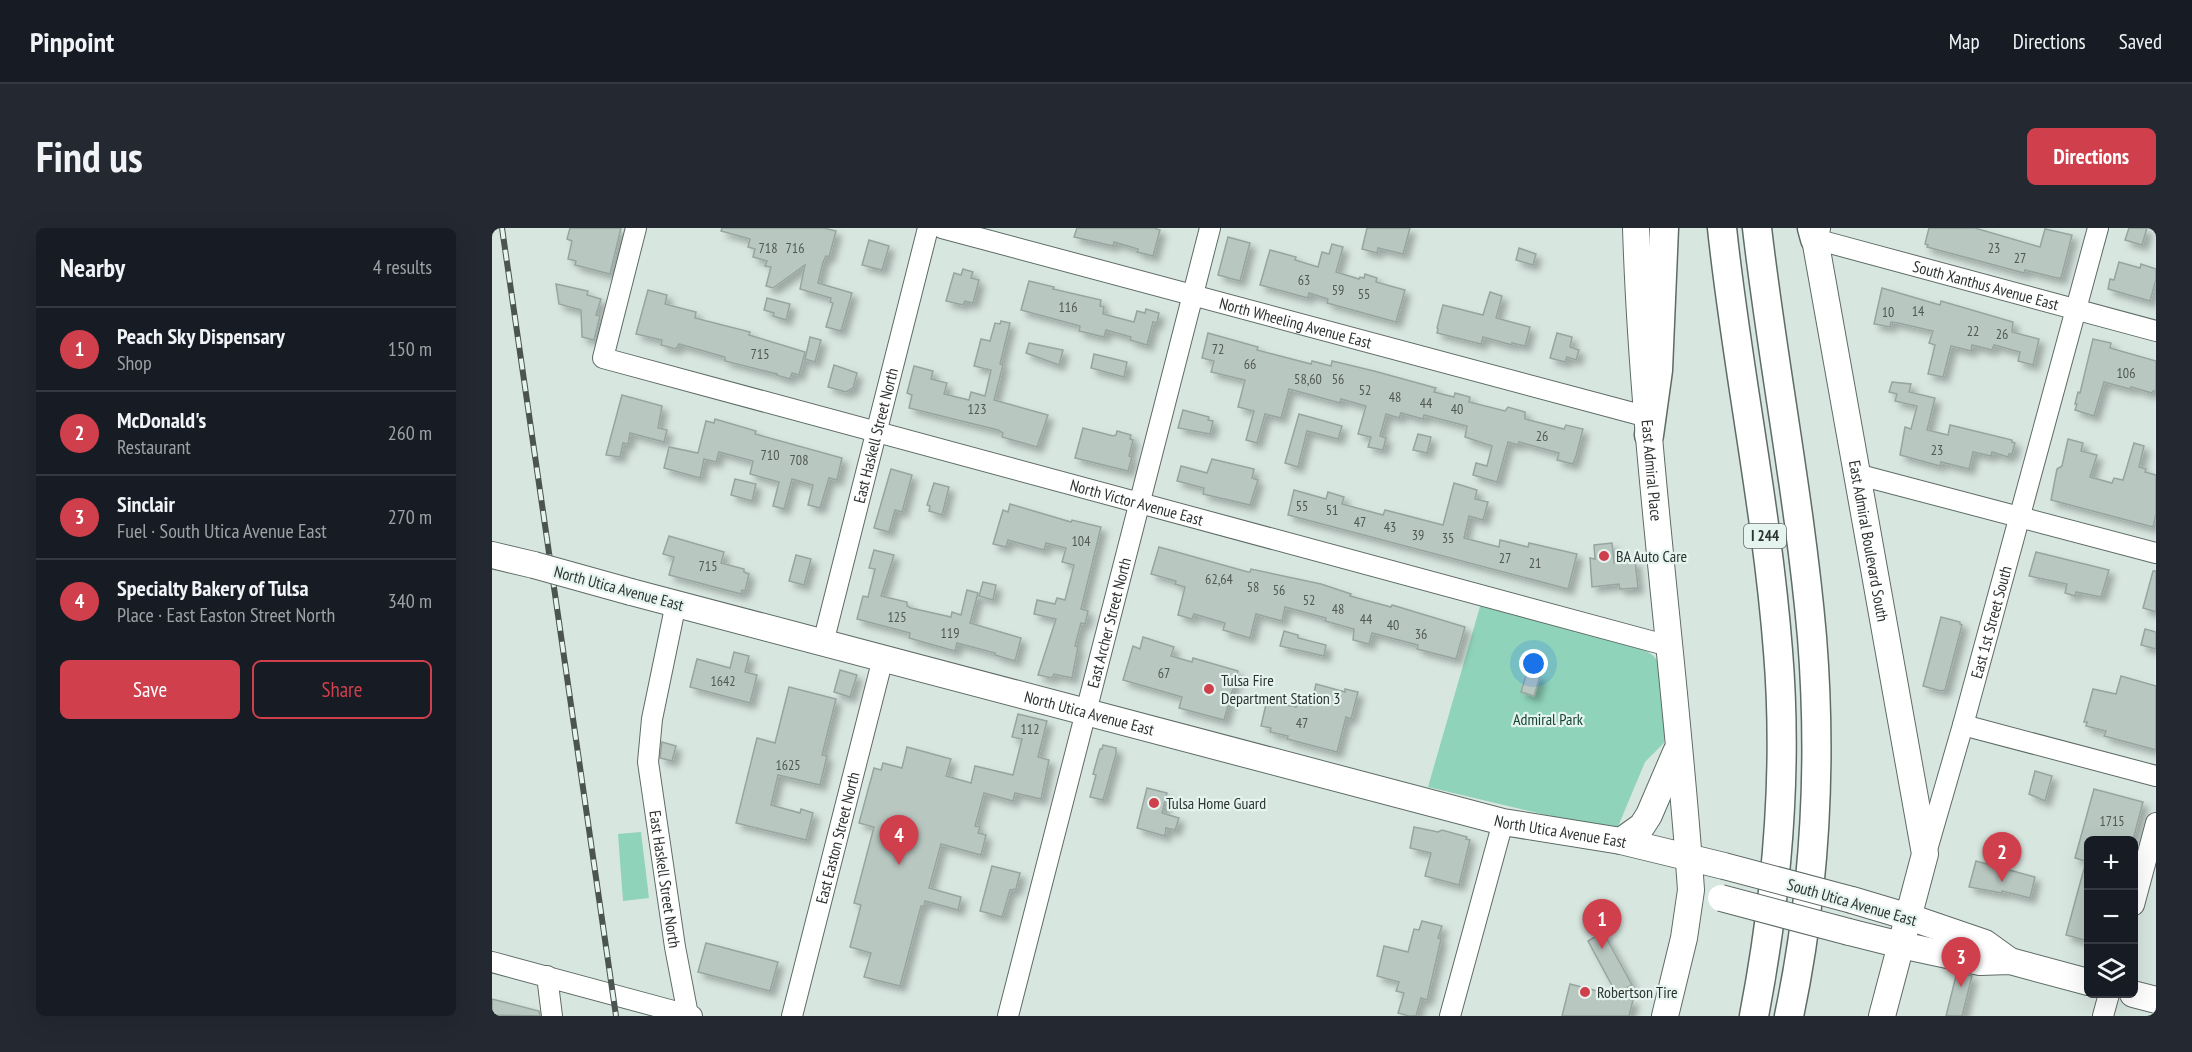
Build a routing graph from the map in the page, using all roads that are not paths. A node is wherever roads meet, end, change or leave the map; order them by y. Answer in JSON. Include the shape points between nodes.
{"nodes":[{"id":1,"x":636,"y":228,"type":"edge"},
{"id":2,"x":928,"y":228,"type":"edge"},
{"id":3,"x":942,"y":228,"type":"edge"},
{"id":4,"x":1210,"y":228,"type":"edge"},
{"id":5,"x":1636,"y":228,"type":"edge"},
{"id":6,"x":1664,"y":228,"type":"edge"},
{"id":7,"x":1722,"y":228,"type":"edge"},
{"id":8,"x":1757,"y":228,"type":"edge"},
{"id":9,"x":2098,"y":228,"type":"edge"},
{"id":10,"x":1815,"y":232,"type":"edge"},
{"id":11,"x":1193,"y":294,"type":"junction"},
{"id":12,"x":2076,"y":309,"type":"junction"},
{"id":13,"x":2156,"y":331,"type":"edge"},
{"id":14,"x":1649,"y":426,"type":"junction"},
{"id":15,"x":877,"y":433,"type":"junction"},
{"id":16,"x":1856,"y":474,"type":"junction"},
{"id":17,"x":1140,"y":504,"type":"junction"},
{"id":18,"x":2019,"y":516,"type":"junction"},
{"id":19,"x":2156,"y":553,"type":"edge"},
{"id":20,"x":492,"y":555,"type":"edge"},
{"id":21,"x":676,"y":603,"type":"junction"},
{"id":22,"x":823,"y":643,"type":"junction"},
{"id":23,"x":1669,"y":646,"type":"junction"},
{"id":24,"x":883,"y":658,"type":"junction"},
{"id":25,"x":1086,"y":711,"type":"junction"},
{"id":26,"x":1963,"y":725,"type":"junction"},
{"id":27,"x":1678,"y":746,"type":"junction"},
{"id":28,"x":2156,"y":776,"type":"edge"},
{"id":29,"x":1503,"y":822,"type":"junction"},
{"id":30,"x":2156,"y":823,"type":"edge"},
{"id":31,"x":1621,"y":841,"type":"junction"},
{"id":32,"x":1925,"y":854,"type":"junction"},
{"id":33,"x":1689,"y":856,"type":"junction"},
{"id":34,"x":1691,"y":890,"type":"junction"},
{"id":35,"x":2137,"y":890,"type":"edge"},
{"id":36,"x":1909,"y":917,"type":"junction"},
{"id":37,"x":1901,"y":945,"type":"junction"},
{"id":38,"x":2010,"y":961,"type":"junction"},
{"id":39,"x":492,"y":962,"type":"edge"},
{"id":40,"x":547,"y":976,"type":"junction"},
{"id":41,"x":2084,"y":981,"type":"edge"},
{"id":42,"x":2138,"y":995,"type":"edge"},
{"id":43,"x":2108,"y":998,"type":"edge"},
{"id":44,"x":2156,"y":1000,"type":"edge"},
{"id":45,"x":690,"y":1015,"type":"edge"},
{"id":46,"x":552,"y":1016,"type":"edge"},
{"id":47,"x":792,"y":1016,"type":"edge"},
{"id":48,"x":1008,"y":1016,"type":"edge"},
{"id":49,"x":1449,"y":1016,"type":"edge"},
{"id":50,"x":1665,"y":1016,"type":"edge"},
{"id":51,"x":1754,"y":1016,"type":"edge"},
{"id":52,"x":1789,"y":1016,"type":"edge"},
{"id":53,"x":1882,"y":1016,"type":"edge"},
{"id":54,"x":2103,"y":1016,"type":"edge"}],
"edges":[{"from":1,"to":15,"type":"street","name":"North Victor Avenue East","via":[[603,358]]},
{"from":2,"to":15,"type":"street","name":"East Haskell Street North"},
{"from":3,"to":11,"type":"street","name":"North Wheeling Avenue East"},
{"from":4,"to":11,"type":"street","name":"East Archer Street North"},
{"from":5,"to":14,"type":"main road","name":"East Admiral Place"},
{"from":6,"to":14,"type":"highway","via":[[1658,370]]},
{"from":7,"to":51,"type":"highway","number":"I 244","via":[[1770,573],[1781,716],[1778,846]]},
{"from":8,"to":52,"type":"highway","number":"I 244","via":[[1804,562],[1816,718],[1813,856]]},
{"from":9,"to":12,"type":"street","name":"East 1st Street South"},
{"from":10,"to":12,"type":"street","name":"South Xanthus Avenue East"},
{"from":10,"to":16,"type":"main road","name":"East Admiral Boulevard South"},
{"from":11,"to":14,"type":"street","name":"North Wheeling Avenue East"},
{"from":11,"to":17,"type":"street","name":"East Archer Street North"},
{"from":12,"to":13,"type":"street","name":"South Xanthus Avenue East"},
{"from":12,"to":18,"type":"street","name":"East 1st Street South"},
{"from":14,"to":23,"type":"main road","name":"East Admiral Place"},
{"from":15,"to":17,"type":"street","name":"North Victor Avenue East"},
{"from":15,"to":22,"type":"street","name":"East Haskell Street North"},
{"from":16,"to":18,"type":"street"},
{"from":16,"to":32,"type":"main road","name":"East Admiral Boulevard South"},
{"from":17,"to":23,"type":"street","name":"North Victor Avenue East"},
{"from":17,"to":25,"type":"street","name":"East Archer Street North"},
{"from":18,"to":19,"type":"street"},
{"from":18,"to":26,"type":"street","name":"East 1st Street South"},
{"from":20,"to":21,"type":"main road","name":"North Utica Avenue East","bridge":true},
{"from":21,"to":22,"type":"main road","name":"North Utica Avenue East"},
{"from":21,"to":45,"type":"street","name":"East Haskell Street North","via":[[652,719],[648,762],[673,935]]},
{"from":22,"to":24,"type":"main road","name":"North Utica Avenue East"},
{"from":23,"to":27,"type":"main road","name":"East Admiral Place"},
{"from":24,"to":25,"type":"main road","name":"North Utica Avenue East"},
{"from":24,"to":47,"type":"street","name":"East Easton Street North"},
{"from":25,"to":29,"type":"main road","name":"North Utica Avenue East"},
{"from":25,"to":48,"type":"street","name":"East Archer Street North"},
{"from":26,"to":28,"type":"street"},
{"from":26,"to":32,"type":"street","name":"East 1st Street South"},
{"from":27,"to":31,"type":"main road","via":[[1649,815],[1642,826]]},
{"from":27,"to":33,"type":"main road","name":"East Admiral Place"},
{"from":29,"to":31,"type":"main road","name":"North Utica Avenue East"},
{"from":29,"to":49,"type":"street"},
{"from":30,"to":35,"type":"street"},
{"from":31,"to":33,"type":"main road","name":"North Utica Avenue East"},
{"from":32,"to":36,"type":"main road","name":"East 1st Street South"},
{"from":33,"to":34,"type":"main road"},
{"from":33,"to":36,"type":"main road","name":"South Utica Avenue East","bridge":true},
{"from":34,"to":37,"type":"main road","name":"South Utica Avenue East","bridge":true},
{"from":34,"to":50,"type":"main road"},
{"from":36,"to":37,"type":"main road","name":"East 1st Street South"},
{"from":36,"to":38,"type":"main road","name":"South Utica Avenue East","via":[[1985,943]]},
{"from":37,"to":38,"type":"main road","name":"South Utica Avenue East","via":[[1980,962]]},
{"from":37,"to":53,"type":"main road","name":"East 1st Street South"},
{"from":38,"to":41,"type":"main road","name":"South Utica Avenue East"},
{"from":39,"to":40,"type":"street"},
{"from":40,"to":45,"type":"street"},
{"from":40,"to":46,"type":"street"},
{"from":42,"to":44,"type":"main road"},
{"from":43,"to":54,"type":"street"}]}
